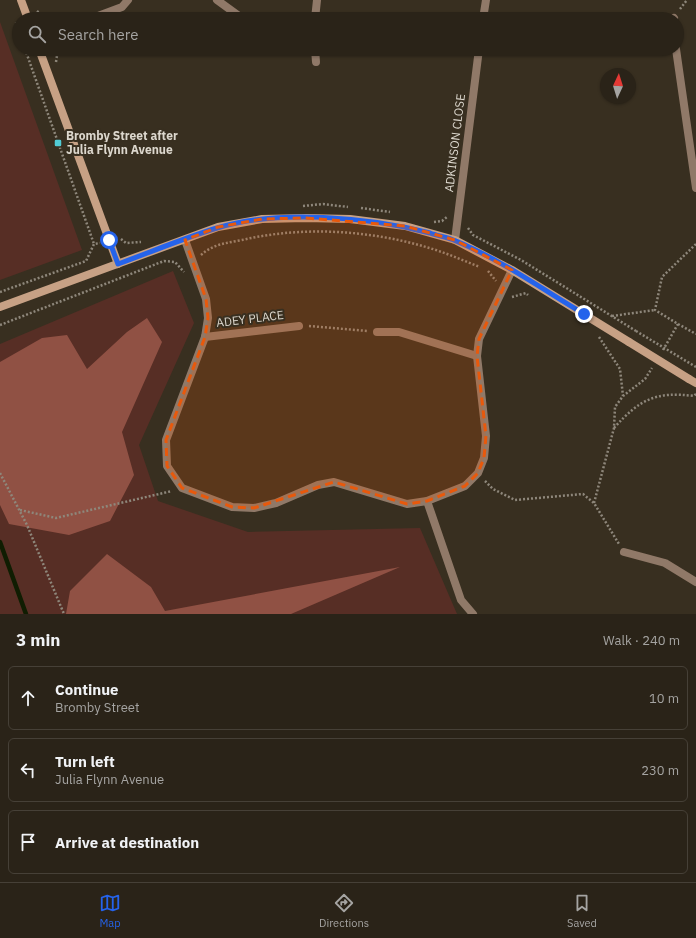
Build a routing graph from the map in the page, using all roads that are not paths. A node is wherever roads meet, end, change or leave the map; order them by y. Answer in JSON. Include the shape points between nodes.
{"nodes":[{"id":1,"x":21,"y":0,"type":"edge"},
{"id":2,"x":128,"y":0,"type":"edge"},
{"id":3,"x":218,"y":0,"type":"edge"},
{"id":4,"x":317,"y":0,"type":"edge"},
{"id":5,"x":486,"y":0,"type":"edge"},
{"id":6,"x":25,"y":12,"type":"edge"},
{"id":7,"x":109,"y":12,"type":"edge"},
{"id":8,"x":234,"y":12,"type":"edge"},
{"id":9,"x":316,"y":12,"type":"edge"},
{"id":10,"x":484,"y":12,"type":"edge"},
{"id":11,"x":42,"y":56,"type":"edge"},
{"id":12,"x":316,"y":56,"type":"edge"},
{"id":13,"x":478,"y":56,"type":"edge"},
{"id":14,"x":677,"y":56,"type":"edge"},
{"id":15,"x":316,"y":62,"type":"dead end"},
{"id":16,"x":696,"y":188,"type":"edge"},
{"id":17,"x":185,"y":240,"type":"junction"},
{"id":18,"x":455,"y":240,"type":"junction"},
{"id":19,"x":118,"y":264,"type":"junction"},
{"id":20,"x":512,"y":270,"type":"junction"},
{"id":21,"x":0,"y":307,"type":"edge"},
{"id":22,"x":299,"y":326,"type":"road end"},
{"id":23,"x":377,"y":332,"type":"road end"},
{"id":24,"x":205,"y":337,"type":"junction"},
{"id":25,"x":477,"y":356,"type":"junction"},
{"id":26,"x":693,"y":381,"type":"edge"},
{"id":27,"x":427,"y":501,"type":"junction"},
{"id":28,"x":624,"y":552,"type":"road end"},
{"id":29,"x":696,"y":582,"type":"edge"},
{"id":30,"x":473,"y":614,"type":"edge"}],
"edges":[{"from":1,"to":6,"type":"street"},
{"from":2,"to":7,"type":"street","via":[[122,7]]},
{"from":3,"to":8,"type":"street"},
{"from":4,"to":9,"type":"street"},
{"from":5,"to":10,"type":"street"},
{"from":11,"to":19,"type":"street"},
{"from":12,"to":15,"type":"street"},
{"from":13,"to":18,"type":"street","name":"ADKINSON CLOSE"},
{"from":14,"to":16,"type":"street"},
{"from":17,"to":18,"type":"street","via":[[218,227],[255,221],[306,218],[350,219],[405,226]]},
{"from":17,"to":19,"type":"street"},
{"from":17,"to":24,"type":"street","via":[[206,300],[208,318]]},
{"from":18,"to":20,"type":"street"},
{"from":19,"to":21,"type":"street"},
{"from":20,"to":25,"type":"street","via":[[479,339]]},
{"from":20,"to":26,"type":"street","bridge":true},
{"from":22,"to":24,"type":"street","name":"ADEY PLACE"},
{"from":23,"to":25,"type":"street","via":[[399,332]]},
{"from":24,"to":27,"type":"street","via":[[166,440],[167,466],[182,488],[232,507],[254,508],[276,503],[318,485],[334,482],[407,504]]},
{"from":25,"to":27,"type":"street","via":[[486,436],[484,458],[478,473],[465,486]]},
{"from":27,"to":30,"type":"street","via":[[461,600]]},
{"from":28,"to":29,"type":"street","via":[[665,563]]}]}
